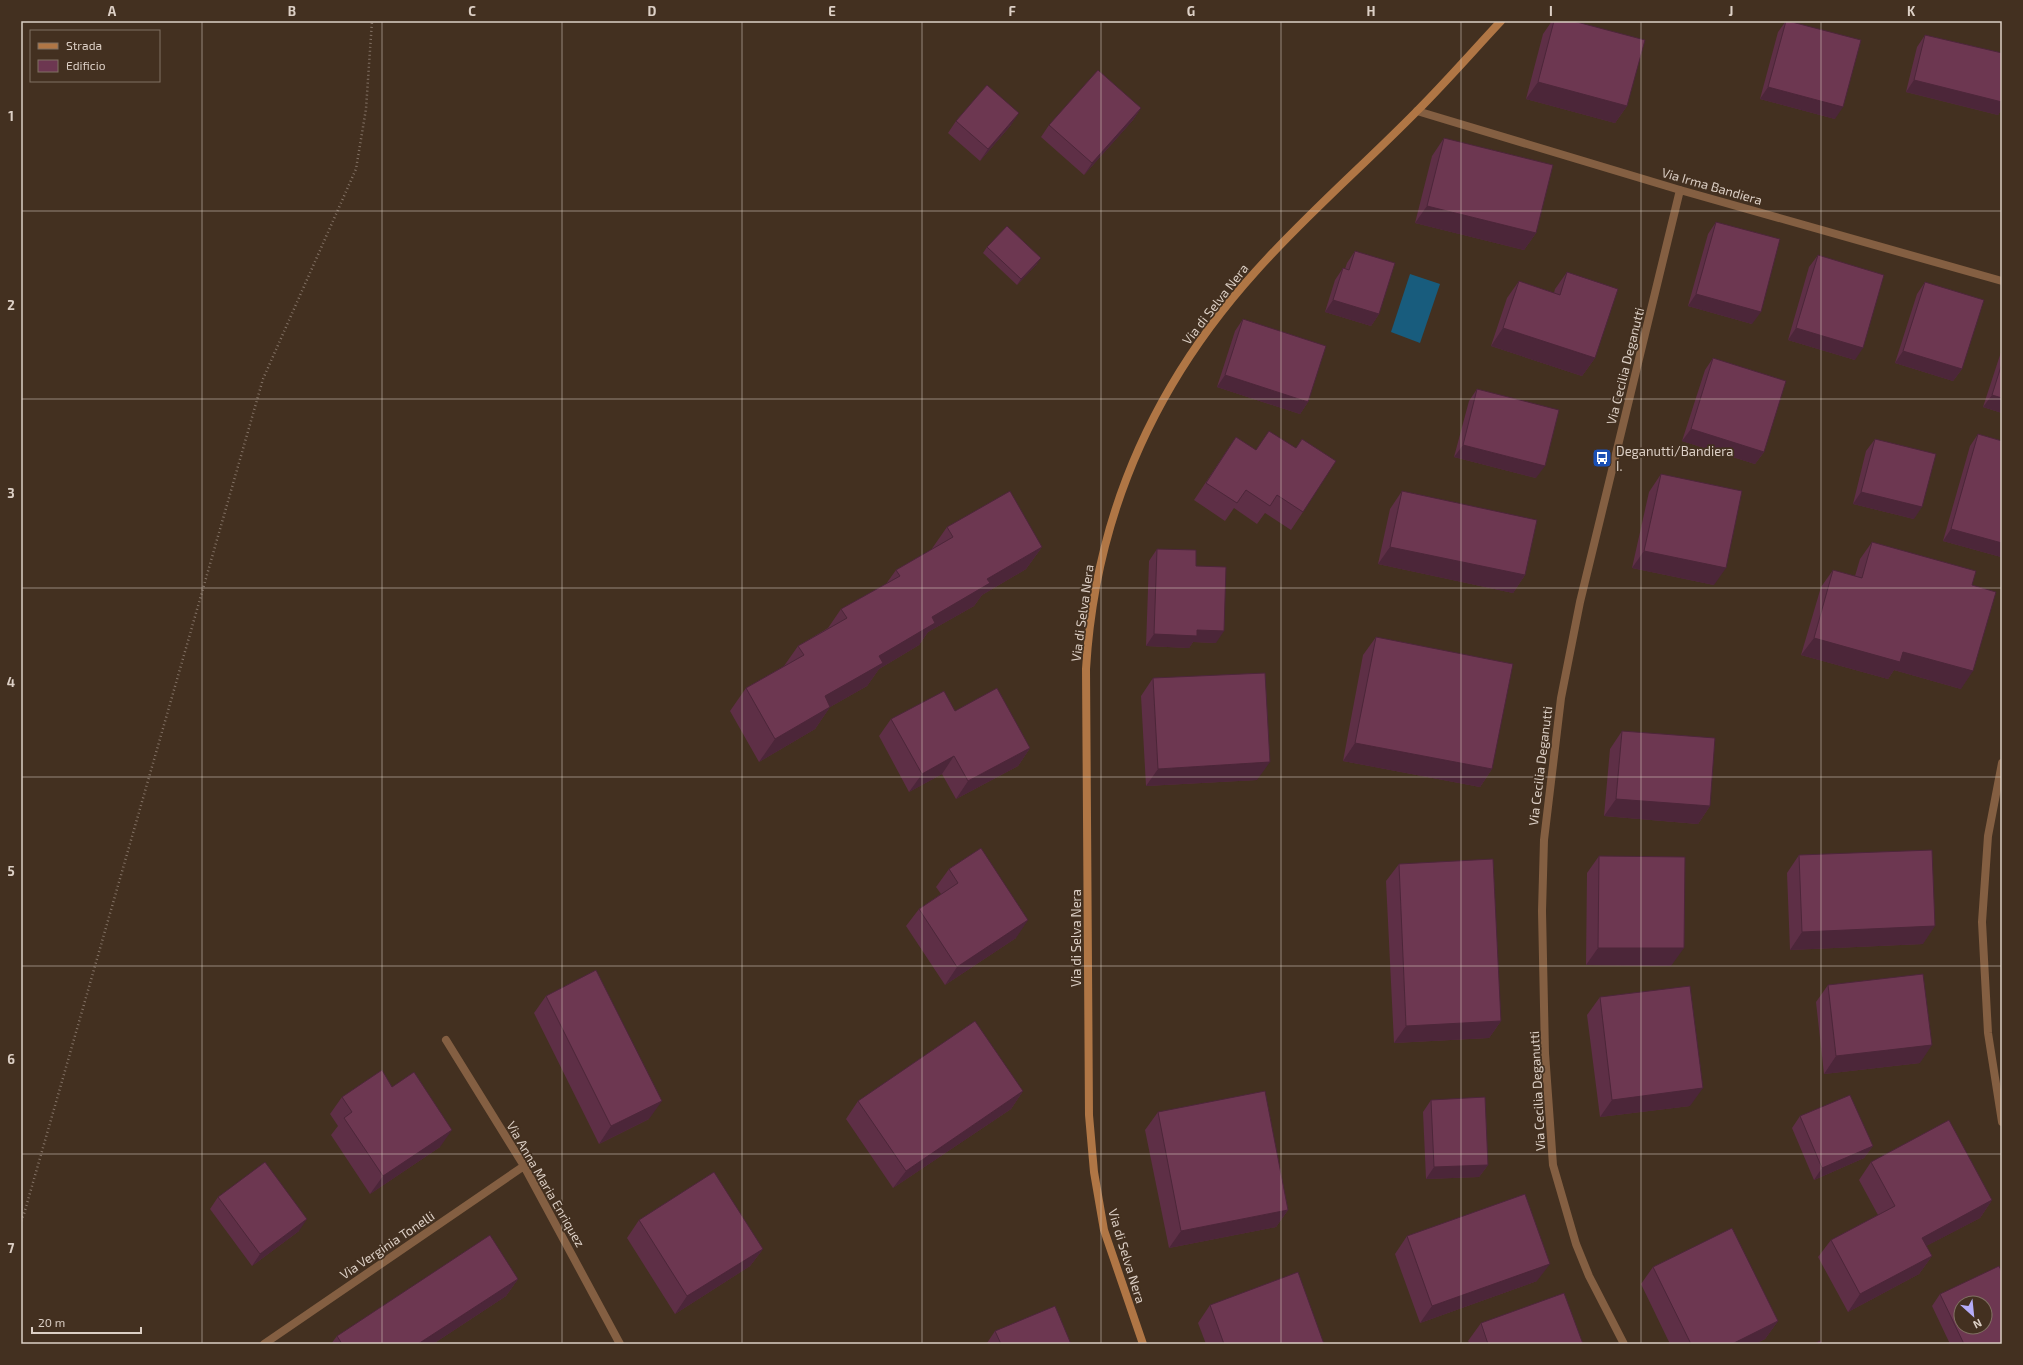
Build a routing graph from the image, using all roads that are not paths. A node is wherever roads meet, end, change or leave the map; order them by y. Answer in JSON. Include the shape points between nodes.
{"nodes":[{"id":1,"x":1501,"y":21,"type":"edge"},
{"id":2,"x":1417,"y":111,"type":"junction"},
{"id":3,"x":1680,"y":190,"type":"junction"},
{"id":4,"x":2002,"y":281,"type":"edge"},
{"id":5,"x":2002,"y":763,"type":"edge"},
{"id":6,"x":446,"y":1040,"type":"dead end"},
{"id":7,"x":2002,"y":1122,"type":"edge"},
{"id":8,"x":524,"y":1166,"type":"junction"},
{"id":9,"x":264,"y":1344,"type":"edge"},
{"id":10,"x":620,"y":1344,"type":"edge"},
{"id":11,"x":1143,"y":1344,"type":"edge"},
{"id":12,"x":1624,"y":1344,"type":"edge"}],
"edges":[{"from":1,"to":2,"type":"street","name":"Via di Selva Nera"},
{"from":2,"to":3,"type":"street","name":"Via Irma Bandiera"},
{"from":2,"to":11,"type":"street","name":"Via di Selva Nera","via":[[1257,270],[1227,305],[1189,357],[1161,402],[1137,450],[1118,496],[1102,555],[1090,623],[1086,669],[1089,1115],[1094,1172],[1104,1230]]},
{"from":3,"to":4,"type":"street","name":"Via Irma Bandiera"},
{"from":3,"to":12,"type":"street","name":"Via Cecilia Deganutti","via":[[1580,602],[1561,698],[1544,840],[1542,911],[1545,1052],[1552,1165],[1576,1244],[1589,1276]]},
{"from":5,"to":7,"type":"street","via":[[1988,836],[1982,928],[1988,1034]]},
{"from":6,"to":8,"type":"street","name":"Via Anna Maria Enriquez"},
{"from":8,"to":9,"type":"street","name":"Via Verginia Tonelli"},
{"from":8,"to":10,"type":"street","name":"Via Anna Maria Enriquez"}]}
